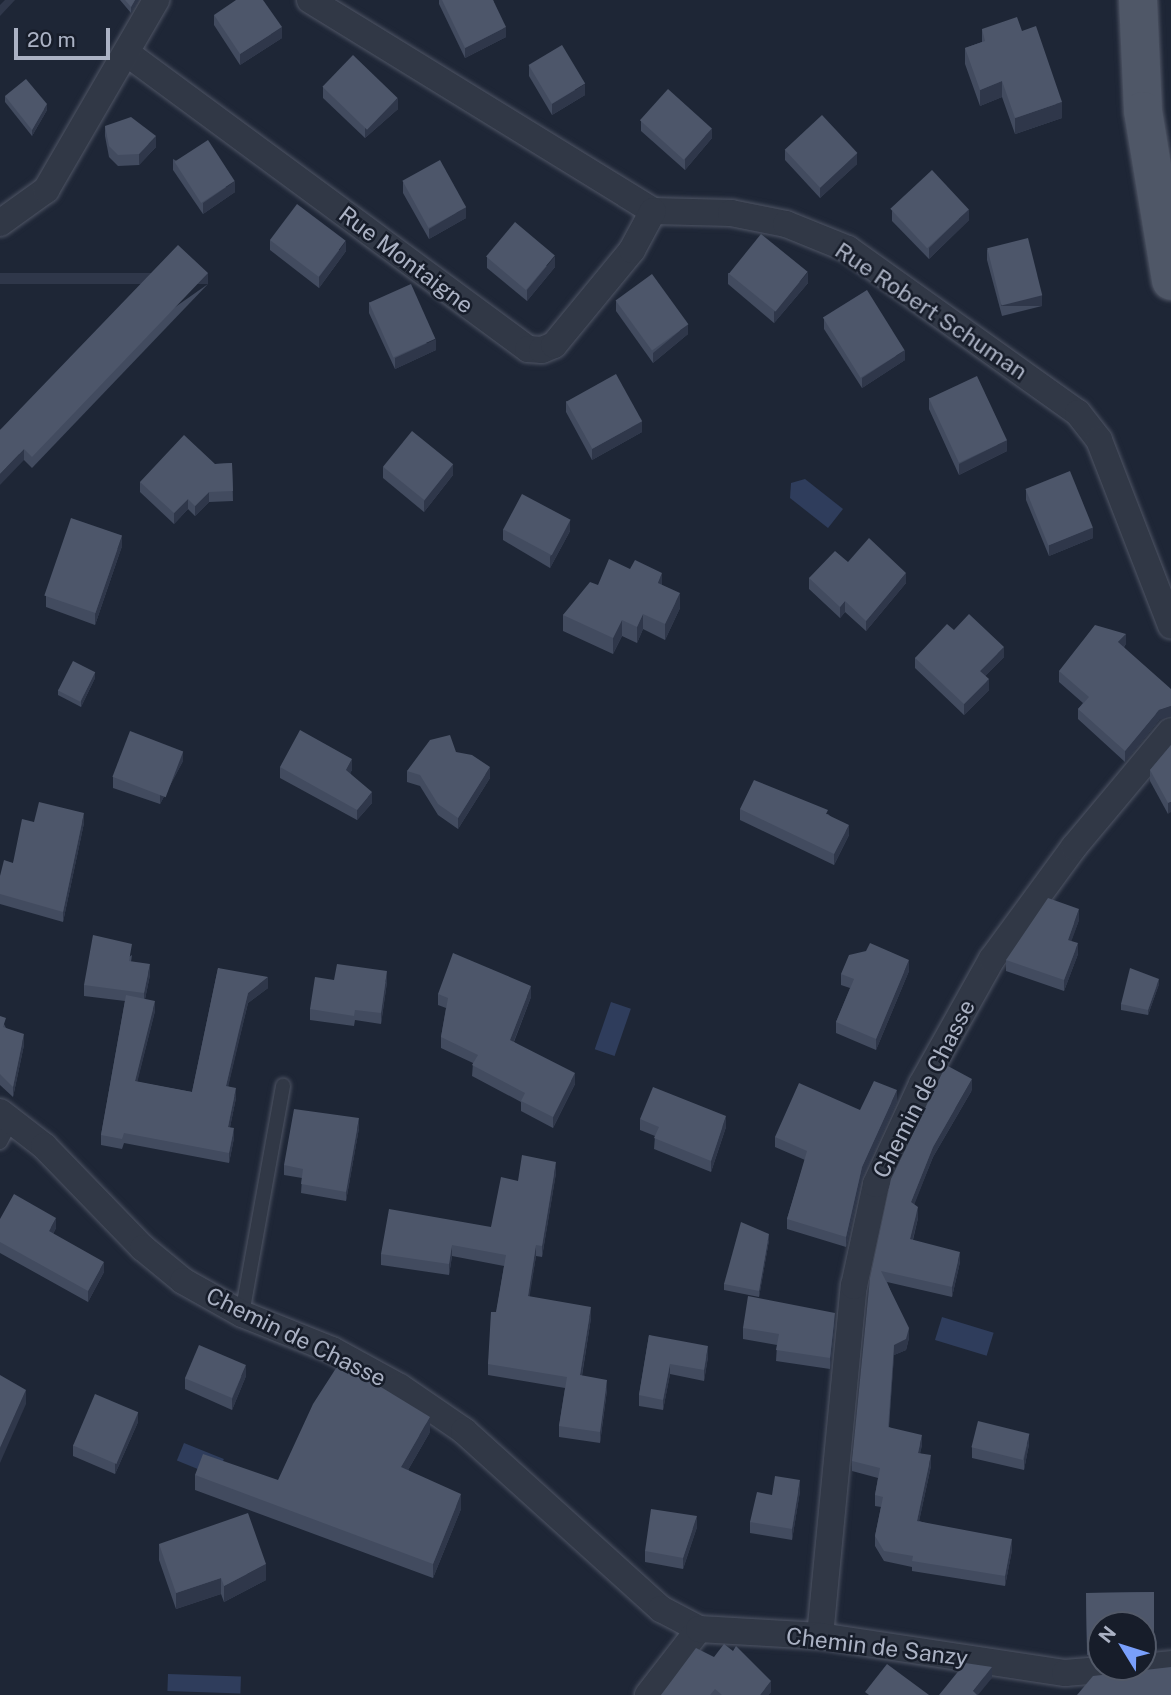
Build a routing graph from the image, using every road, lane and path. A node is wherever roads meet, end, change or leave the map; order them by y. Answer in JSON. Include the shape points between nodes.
{"nodes":[{"id":1,"x":156,"y":0,"type":"edge"},
{"id":2,"x":310,"y":0,"type":"edge"},
{"id":3,"x":1138,"y":0,"type":"edge"},
{"id":4,"x":128,"y":54,"type":"junction"},
{"id":5,"x":653,"y":211,"type":"junction"},
{"id":6,"x":0,"y":223,"type":"edge"},
{"id":7,"x":1171,"y":281,"type":"edge"},
{"id":8,"x":1171,"y":626,"type":"edge"},
{"id":9,"x":1171,"y":731,"type":"edge"},
{"id":10,"x":284,"y":1086,"type":"dead end"},
{"id":11,"x":4,"y":1125,"type":"edge"},
{"id":12,"x":242,"y":1314,"type":"junction"},
{"id":13,"x":699,"y":1629,"type":"junction"},
{"id":14,"x":820,"y":1636,"type":"junction"},
{"id":15,"x":1087,"y":1671,"type":"edge"},
{"id":16,"x":648,"y":1695,"type":"edge"}],
"edges":[{"from":1,"to":4,"type":"street"},
{"from":2,"to":5,"type":"street"},
{"from":3,"to":7,"type":"main road","via":[[1143,111]]},
{"from":4,"to":5,"type":"street","name":"Rue Montaigne","via":[[528,349],[554,345],[632,250]]},
{"from":4,"to":6,"type":"street","via":[[46,190]]},
{"from":5,"to":8,"type":"street","name":"Rue Robert Schuman","via":[[731,213],[786,224],[848,249],[1078,413],[1099,440]]},
{"from":9,"to":14,"type":"street","name":"Chemin de Chasse","via":[[1074,847],[992,959],[922,1084],[876,1184],[854,1286]]},
{"from":10,"to":12,"type":"lane"},
{"from":11,"to":12,"type":"street","name":"Chemin de Chasse","via":[[44,1146],[143,1248],[183,1281]]},
{"from":12,"to":13,"type":"street","name":"Chemin de Chasse","via":[[332,1350],[400,1387],[464,1431],[660,1609]]},
{"from":13,"to":14,"type":"street","name":"Chemin de Sanzy"},
{"from":13,"to":16,"type":"street"},
{"from":14,"to":15,"type":"street","name":"Chemin de Sanzy","via":[[1065,1673]]}]}
